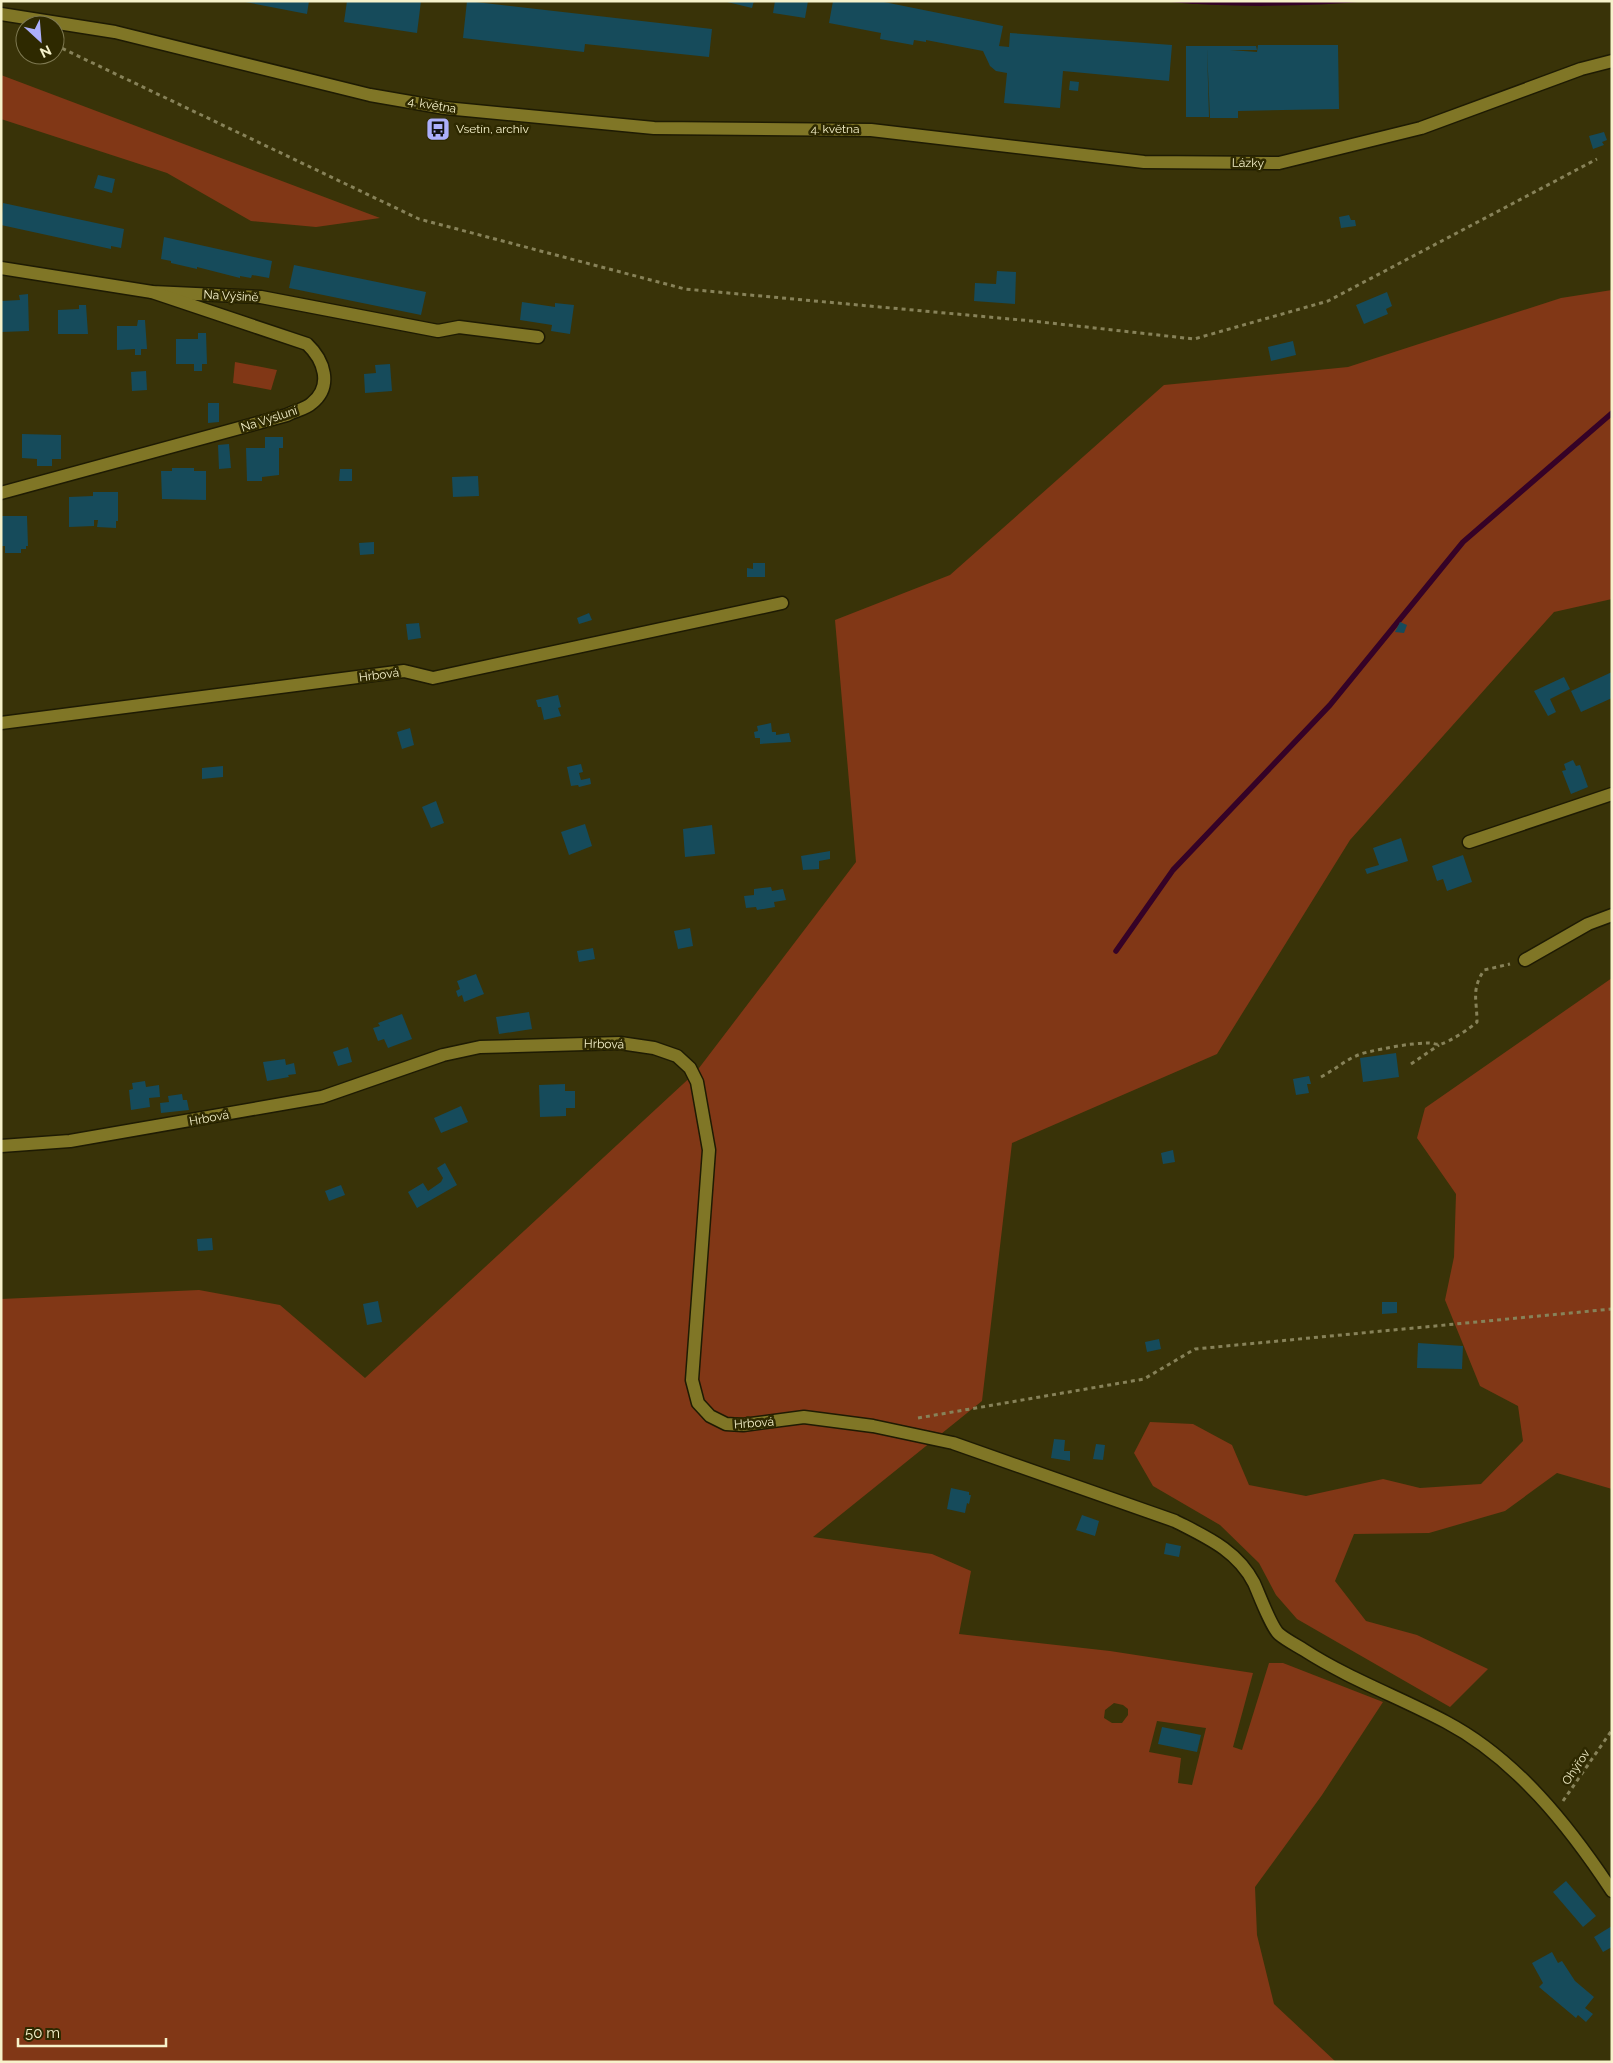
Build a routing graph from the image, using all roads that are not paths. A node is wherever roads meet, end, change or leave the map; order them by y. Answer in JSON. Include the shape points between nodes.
{"nodes":[{"id":1,"x":1,"y":14,"type":"edge"},
{"id":2,"x":1612,"y":61,"type":"edge"},
{"id":3,"x":871,"y":130,"type":"joint"},
{"id":4,"x":1,"y":268,"type":"edge"},
{"id":5,"x":152,"y":292,"type":"junction"},
{"id":6,"x":538,"y":337,"type":"dead end"},
{"id":7,"x":1,"y":494,"type":"edge"},
{"id":8,"x":782,"y":603,"type":"dead end"},
{"id":9,"x":1,"y":724,"type":"edge"},
{"id":10,"x":1612,"y":794,"type":"edge"},
{"id":11,"x":1469,"y":842,"type":"dead end"},
{"id":12,"x":1612,"y":915,"type":"edge"},
{"id":13,"x":1525,"y":960,"type":"road end"},
{"id":14,"x":1,"y":1146,"type":"edge"},
{"id":15,"x":1612,"y":1891,"type":"edge"}],
"edges":[{"from":1,"to":3,"type":"street","name":"4. května","via":[[115,32],[370,95],[445,108],[654,128]]},
{"from":2,"to":3,"type":"street","name":"Lázky","via":[[1581,69],[1421,128],[1279,163],[1144,162]]},
{"from":4,"to":5,"type":"street","name":"Na Výšině"},
{"from":5,"to":6,"type":"street","name":"Na Výšině","via":[[261,297],[438,331],[459,327]]},
{"from":5,"to":7,"type":"street","name":"Na Výsluní","via":[[307,344],[317,353],[322,365],[325,382],[322,392],[312,404],[287,415]]},
{"from":8,"to":9,"type":"street","name":"Hrbová","via":[[433,678],[404,671]]},
{"from":10,"to":11,"type":"street"},
{"from":12,"to":13,"type":"street","via":[[1588,924]]},
{"from":14,"to":15,"type":"street","name":"Hrbová","via":[[70,1141],[322,1098],[443,1055],[480,1047],[620,1044],[654,1048],[677,1056],[690,1068],[697,1082],[709,1150],[692,1380],[698,1403],[710,1416],[726,1424],[743,1425],[804,1417],[873,1426],[953,1444],[1175,1521],[1207,1537],[1237,1557],[1252,1580],[1277,1633],[1322,1661],[1448,1723],[1484,1746],[1516,1773],[1554,1814]]}]}
